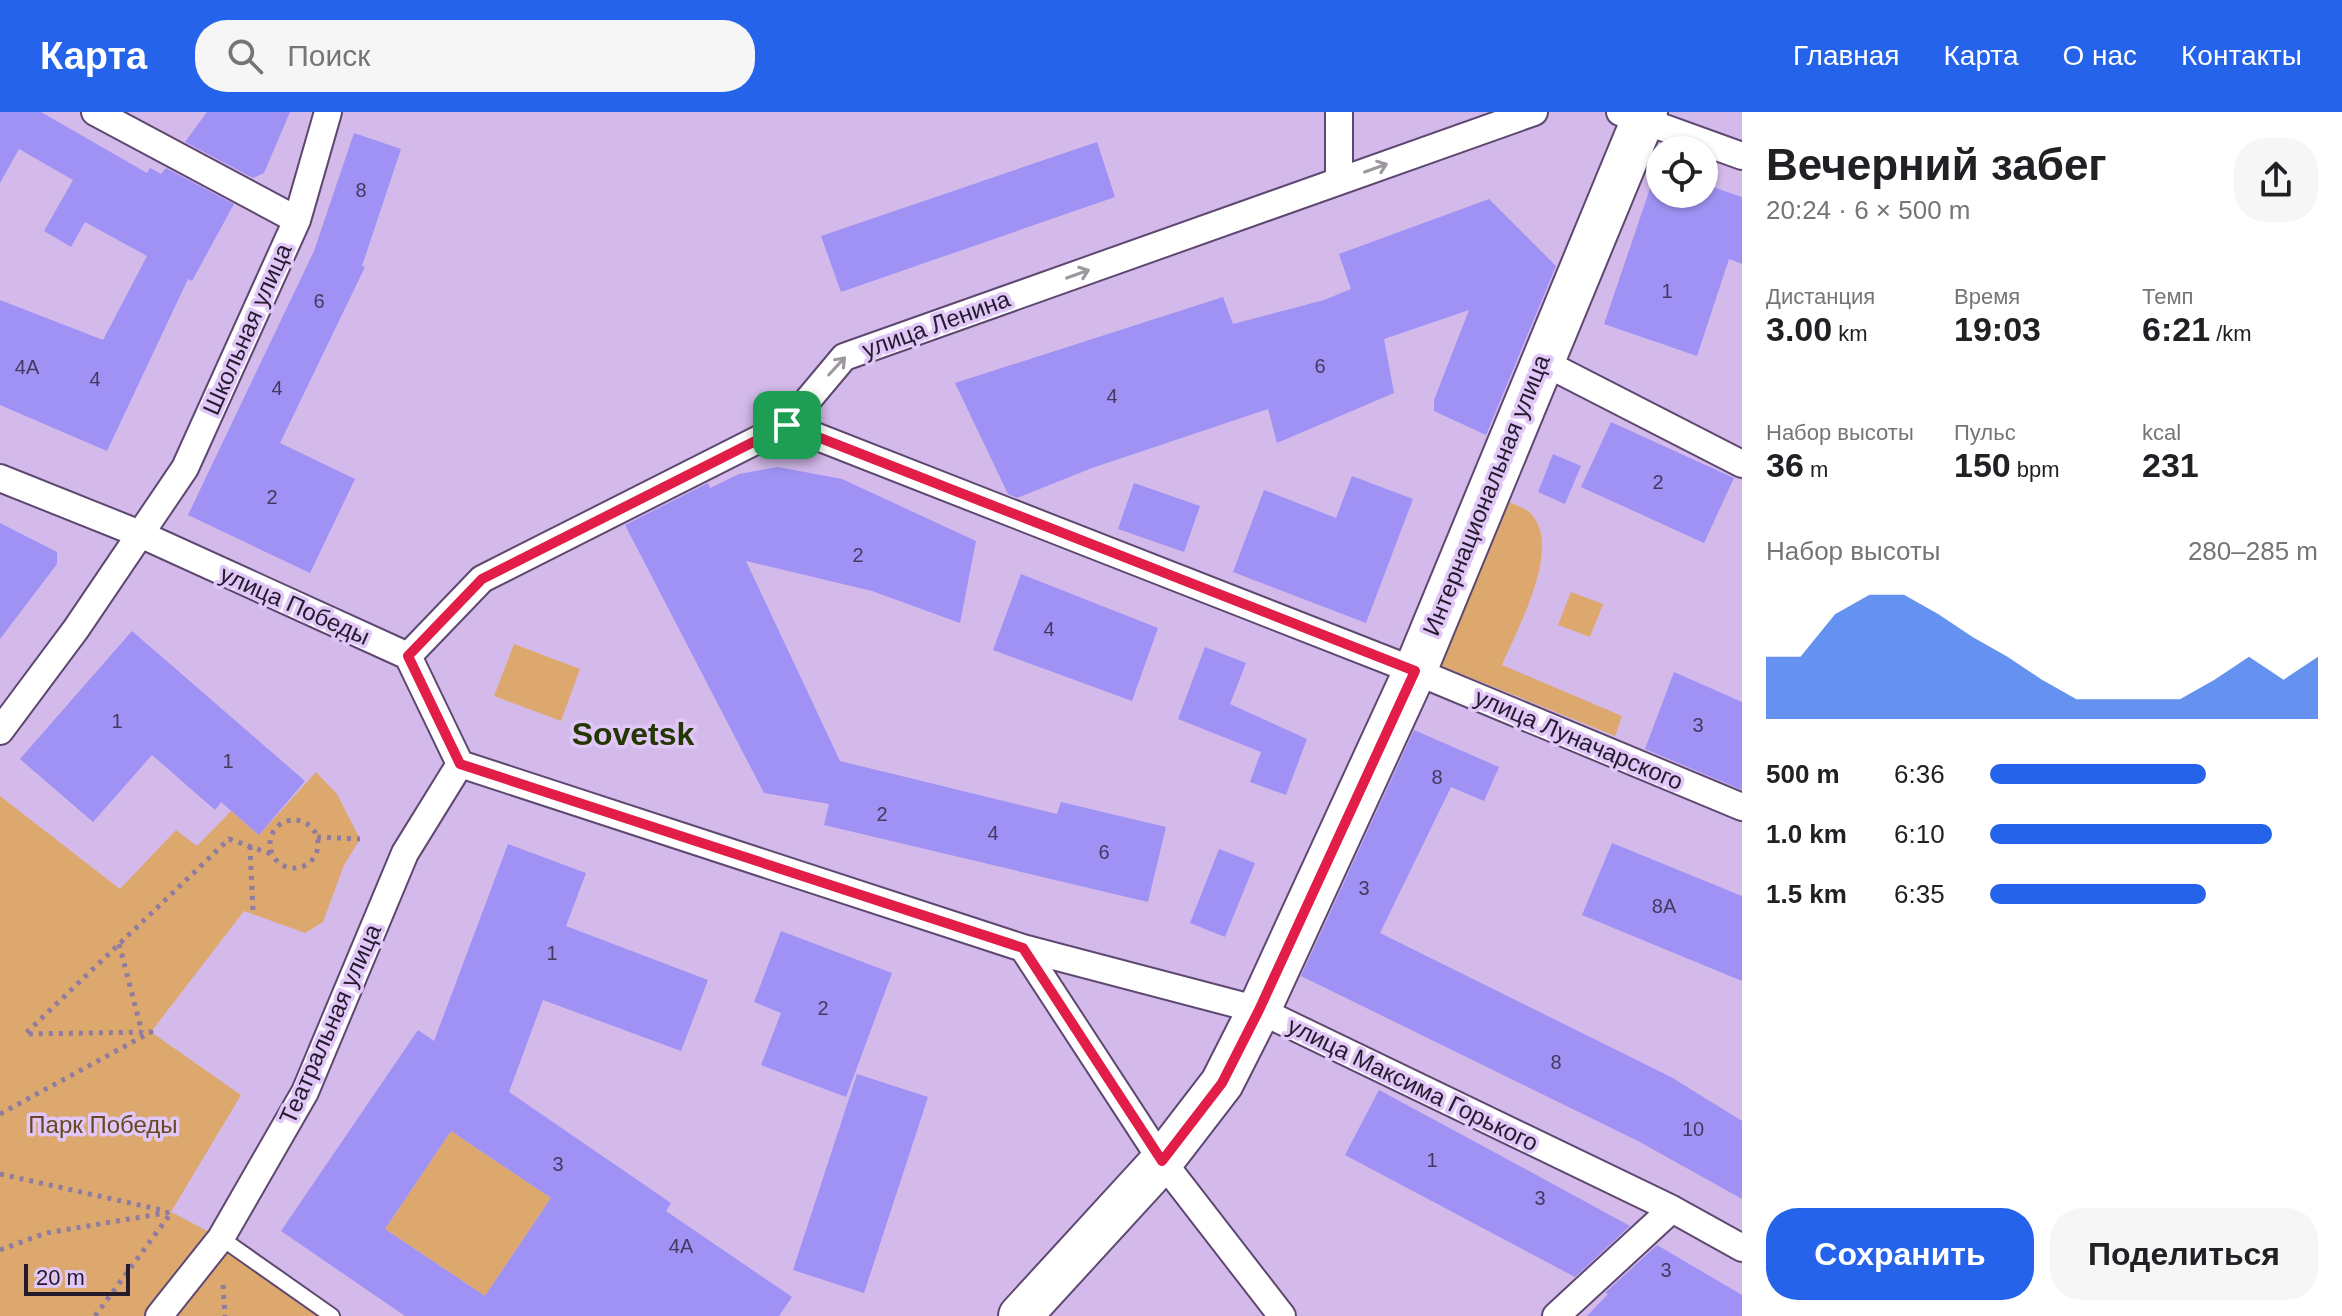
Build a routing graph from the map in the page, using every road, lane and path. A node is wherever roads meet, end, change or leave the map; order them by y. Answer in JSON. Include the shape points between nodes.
{"nodes":[{"id":1,"x":95,"y":112,"type":"edge"},
{"id":2,"x":328,"y":112,"type":"edge"},
{"id":3,"x":1339,"y":112,"type":"edge"},
{"id":4,"x":1534,"y":112,"type":"edge"},
{"id":5,"x":1636,"y":114,"type":"edge"},
{"id":6,"x":1742,"y":156,"type":"edge"},
{"id":7,"x":1339,"y":181,"type":"junction"},
{"id":8,"x":297,"y":220,"type":"junction"},
{"id":9,"x":1541,"y":361,"type":"junction"},
{"id":10,"x":787,"y":425,"type":"junction"},
{"id":11,"x":1742,"y":464,"type":"edge"},
{"id":12,"x":0,"y":478,"type":"edge"},
{"id":13,"x":140,"y":534,"type":"junction"},
{"id":14,"x":408,"y":656,"type":"junction"},
{"id":15,"x":1415,"y":671,"type":"junction"},
{"id":16,"x":0,"y":731,"type":"edge"},
{"id":17,"x":460,"y":764,"type":"junction"},
{"id":18,"x":1742,"y":807,"type":"edge"},
{"id":19,"x":317,"y":837,"type":"junction"},
{"id":20,"x":360,"y":839,"type":"dead end"},
{"id":21,"x":250,"y":846,"type":"junction"},
{"id":22,"x":274,"y":855,"type":"junction"},
{"id":23,"x":253,"y":912,"type":"dead end"},
{"id":24,"x":119,"y":944,"type":"junction"},
{"id":25,"x":1023,"y":948,"type":"junction"},
{"id":26,"x":1259,"y":1010,"type":"junction"},
{"id":27,"x":142,"y":1032,"type":"junction"},
{"id":28,"x":0,"y":1114,"type":"edge"},
{"id":29,"x":1162,"y":1161,"type":"junction"},
{"id":30,"x":0,"y":1174,"type":"edge"},
{"id":31,"x":1672,"y":1209,"type":"junction"},
{"id":32,"x":171,"y":1212,"type":"junction"},
{"id":33,"x":221,"y":1238,"type":"junction"},
{"id":34,"x":1742,"y":1248,"type":"edge"},
{"id":35,"x":0,"y":1250,"type":"edge"},
{"id":36,"x":95,"y":1316,"type":"edge"},
{"id":37,"x":159,"y":1316,"type":"edge"},
{"id":38,"x":332,"y":1316,"type":"edge"},
{"id":39,"x":1020,"y":1316,"type":"edge"},
{"id":40,"x":1282,"y":1316,"type":"edge"},
{"id":41,"x":1556,"y":1316,"type":"edge"}],
"edges":[{"from":1,"to":8,"type":"street"},
{"from":2,"to":8,"type":"street","name":"Школьная улица"},
{"from":3,"to":7,"type":"street"},
{"from":7,"to":4,"type":"street","name":"улица Ленина","one_way":true},
{"from":5,"to":6,"type":"street"},
{"from":5,"to":9,"type":"main road","name":"Интернациональная улица"},
{"from":10,"to":7,"type":"street","name":"улица Ленина","one_way":true,"via":[[844,357]]},
{"from":8,"to":13,"type":"street","name":"Школьная улица","via":[[185,468]]},
{"from":9,"to":11,"type":"street"},
{"from":9,"to":15,"type":"main road","name":"Интернациональная улица"},
{"from":10,"to":14,"type":"street","name":"улица Ленина","via":[[482,579]]},
{"from":10,"to":15,"type":"street","name":"улица Луначарского"},
{"from":12,"to":13,"type":"street","name":"улица Победы"},
{"from":13,"to":14,"type":"street","name":"улица Победы"},
{"from":13,"to":16,"type":"street","name":"Школьная улица"},
{"from":14,"to":17,"type":"street"},
{"from":15,"to":18,"type":"street","name":"улица Луначарского"},
{"from":15,"to":26,"type":"main road","name":"Интернациональная улица"},
{"from":17,"to":25,"type":"street"},
{"from":17,"to":33,"type":"street","name":"Театральная улица","via":[[405,853],[305,1092]]},
{"from":19,"to":20,"type":"path"},
{"from":19,"to":22,"type":"path","via":[[317,852],[307,864],[285,866]]},
{"from":19,"to":22,"type":"path","via":[[301,821],[286,822],[274,832]]},
{"from":21,"to":22,"type":"path"},
{"from":21,"to":23,"type":"path"},
{"from":21,"to":24,"type":"path","via":[[229,839]]},
{"from":24,"to":27,"type":"path"},
{"from":24,"to":27,"type":"path","via":[[25,1034]]},
{"from":25,"to":26,"type":"street","name":"улица Максима Горького"},
{"from":25,"to":29,"type":"street"},
{"from":26,"to":29,"type":"main road","name":"Интернациональная улица","via":[[1222,1083]]},
{"from":26,"to":31,"type":"street","name":"улица Максима Горького"},
{"from":27,"to":28,"type":"path","via":[[151,1032]]},
{"from":29,"to":39,"type":"main road","name":"Интернациональная улица"},
{"from":29,"to":40,"type":"street"},
{"from":30,"to":32,"type":"path"},
{"from":31,"to":34,"type":"street","name":"улица Максима Горького"},
{"from":31,"to":41,"type":"street"},
{"from":32,"to":35,"type":"path","via":[[46,1233]]},
{"from":32,"to":36,"type":"path"},
{"from":33,"to":37,"type":"street","name":"Театральная улица"},
{"from":33,"to":38,"type":"lane"}]}
